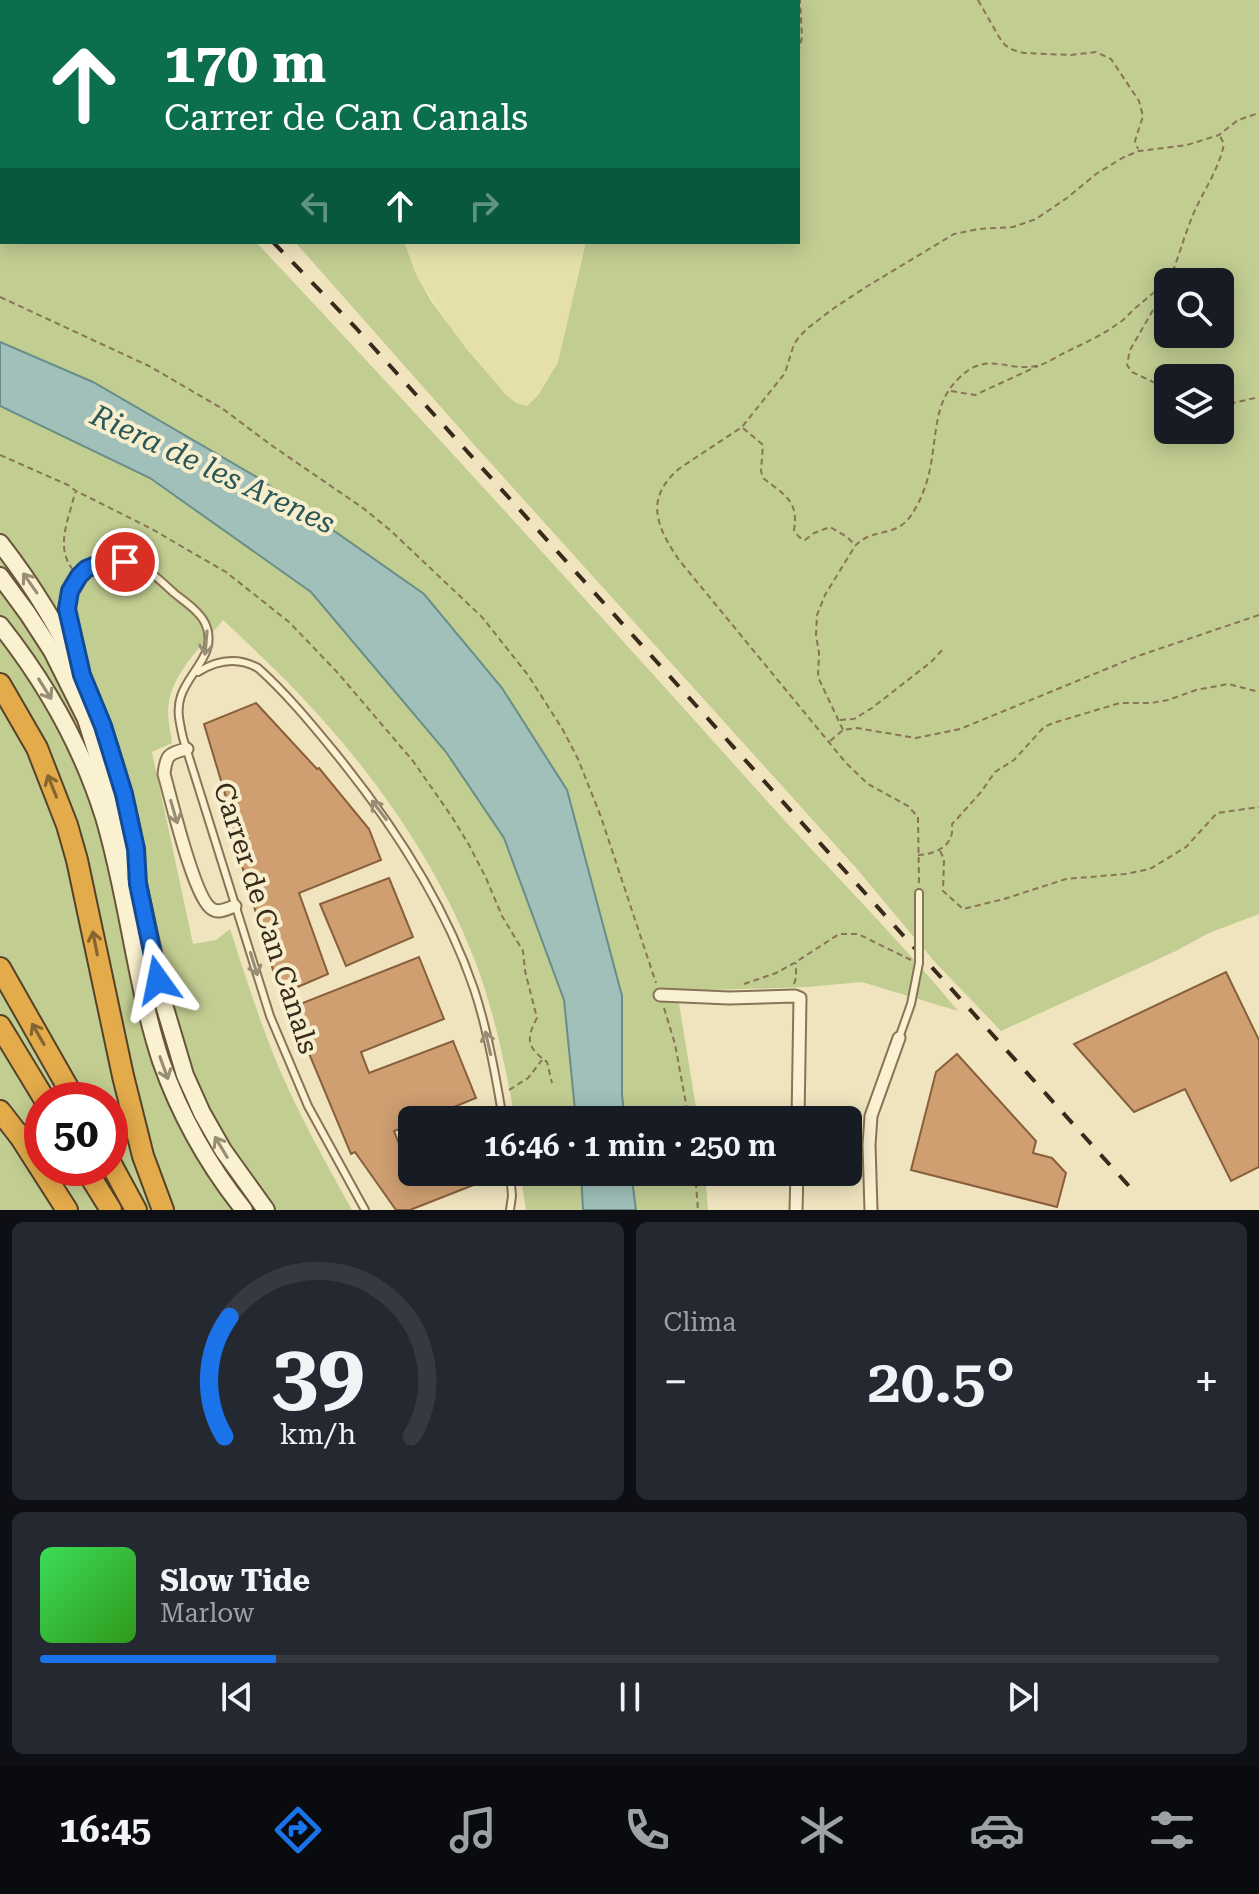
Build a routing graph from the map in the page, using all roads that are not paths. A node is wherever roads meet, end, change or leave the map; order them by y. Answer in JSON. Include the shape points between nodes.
{"nodes":[{"id":1,"x":0,"y":543,"type":"edge"},
{"id":2,"x":0,"y":576,"type":"edge"},
{"id":3,"x":0,"y":625,"type":"edge"},
{"id":4,"x":82,"y":675,"type":"junction"},
{"id":5,"x":192,"y":677,"type":"junction"},
{"id":6,"x":0,"y":684,"type":"edge"},
{"id":7,"x":187,"y":749,"type":"junction"},
{"id":8,"x":138,"y":884,"type":"junction"},
{"id":9,"x":919,"y":893,"type":"road end"},
{"id":10,"x":235,"y":906,"type":"junction"},
{"id":11,"x":0,"y":968,"type":"edge"},
{"id":12,"x":660,"y":995,"type":"road end"},
{"id":13,"x":0,"y":1026,"type":"edge"},
{"id":14,"x":899,"y":1038,"type":"joint"},
{"id":15,"x":34,"y":1082,"type":"edge"},
{"id":16,"x":65,"y":1082,"type":"edge"},
{"id":17,"x":501,"y":1106,"type":"edge"},
{"id":18,"x":798,"y":1106,"type":"edge"},
{"id":19,"x":0,"y":1111,"type":"edge"},
{"id":20,"x":96,"y":1186,"type":"edge"},
{"id":21,"x":123,"y":1186,"type":"edge"},
{"id":22,"x":511,"y":1186,"type":"edge"},
{"id":23,"x":797,"y":1186,"type":"edge"},
{"id":24,"x":67,"y":1210,"type":"edge"},
{"id":25,"x":111,"y":1210,"type":"edge"},
{"id":26,"x":136,"y":1210,"type":"edge"},
{"id":27,"x":163,"y":1210,"type":"edge"},
{"id":28,"x":244,"y":1210,"type":"edge"},
{"id":29,"x":266,"y":1210,"type":"edge"},
{"id":30,"x":365,"y":1210,"type":"edge"},
{"id":31,"x":510,"y":1210,"type":"edge"},
{"id":32,"x":796,"y":1210,"type":"edge"},
{"id":33,"x":871,"y":1210,"type":"edge"}],
"edges":[{"from":4,"to":1,"type":"main road","one_way":true,"via":[[36,593]]},
{"from":2,"to":8,"type":"main road","via":[[52,651],[86,719]]},
{"from":3,"to":28,"type":"main road","one_way":true,"via":[[46,690],[86,767],[110,841],[162,1062],[199,1145]]},
{"from":4,"to":5,"type":"lane","name":"Carrer de Can Canals","one_way":true,"via":[[67,609],[70,591],[86,569],[113,561],[137,564],[200,615],[208,644]]},
{"from":4,"to":8,"type":"main road","via":[[116,765],[136,849]]},
{"from":5,"to":7,"type":"lane","name":"Carrer de Can Canals","via":[[179,704]]},
{"from":17,"to":5,"type":"lane","one_way":true,"via":[[474,990],[420,874],[387,820],[258,668],[224,661]]},
{"from":27,"to":6,"type":"highway","one_way":true,"via":[[123,1076],[67,825],[37,748]]},
{"from":7,"to":10,"type":"lane","name":"Carrer de Can Canals"},
{"from":7,"to":10,"type":"street","one_way":true,"via":[[166,759],[164,774],[193,877],[210,909]]},
{"from":29,"to":8,"type":"main road","one_way":true,"via":[[223,1150],[185,1075]]},
{"from":9,"to":14,"type":"lane","bridge":true,"via":[[919,963]]},
{"from":10,"to":30,"type":"lane","name":"Carrer de Can Canals","one_way":true,"via":[[270,1016],[303,1093]]},
{"from":16,"to":11,"type":"highway","one_way":true},
{"from":12,"to":18,"type":"street","via":[[794,997]]},
{"from":13,"to":15,"type":"highway"},
{"from":14,"to":33,"type":"street","via":[[871,1116]]},
{"from":19,"to":24,"type":"highway"},
{"from":20,"to":25,"type":"highway"},
{"from":21,"to":26,"type":"highway"},
{"from":22,"to":31,"type":"lane"},
{"from":23,"to":32,"type":"street"}]}
